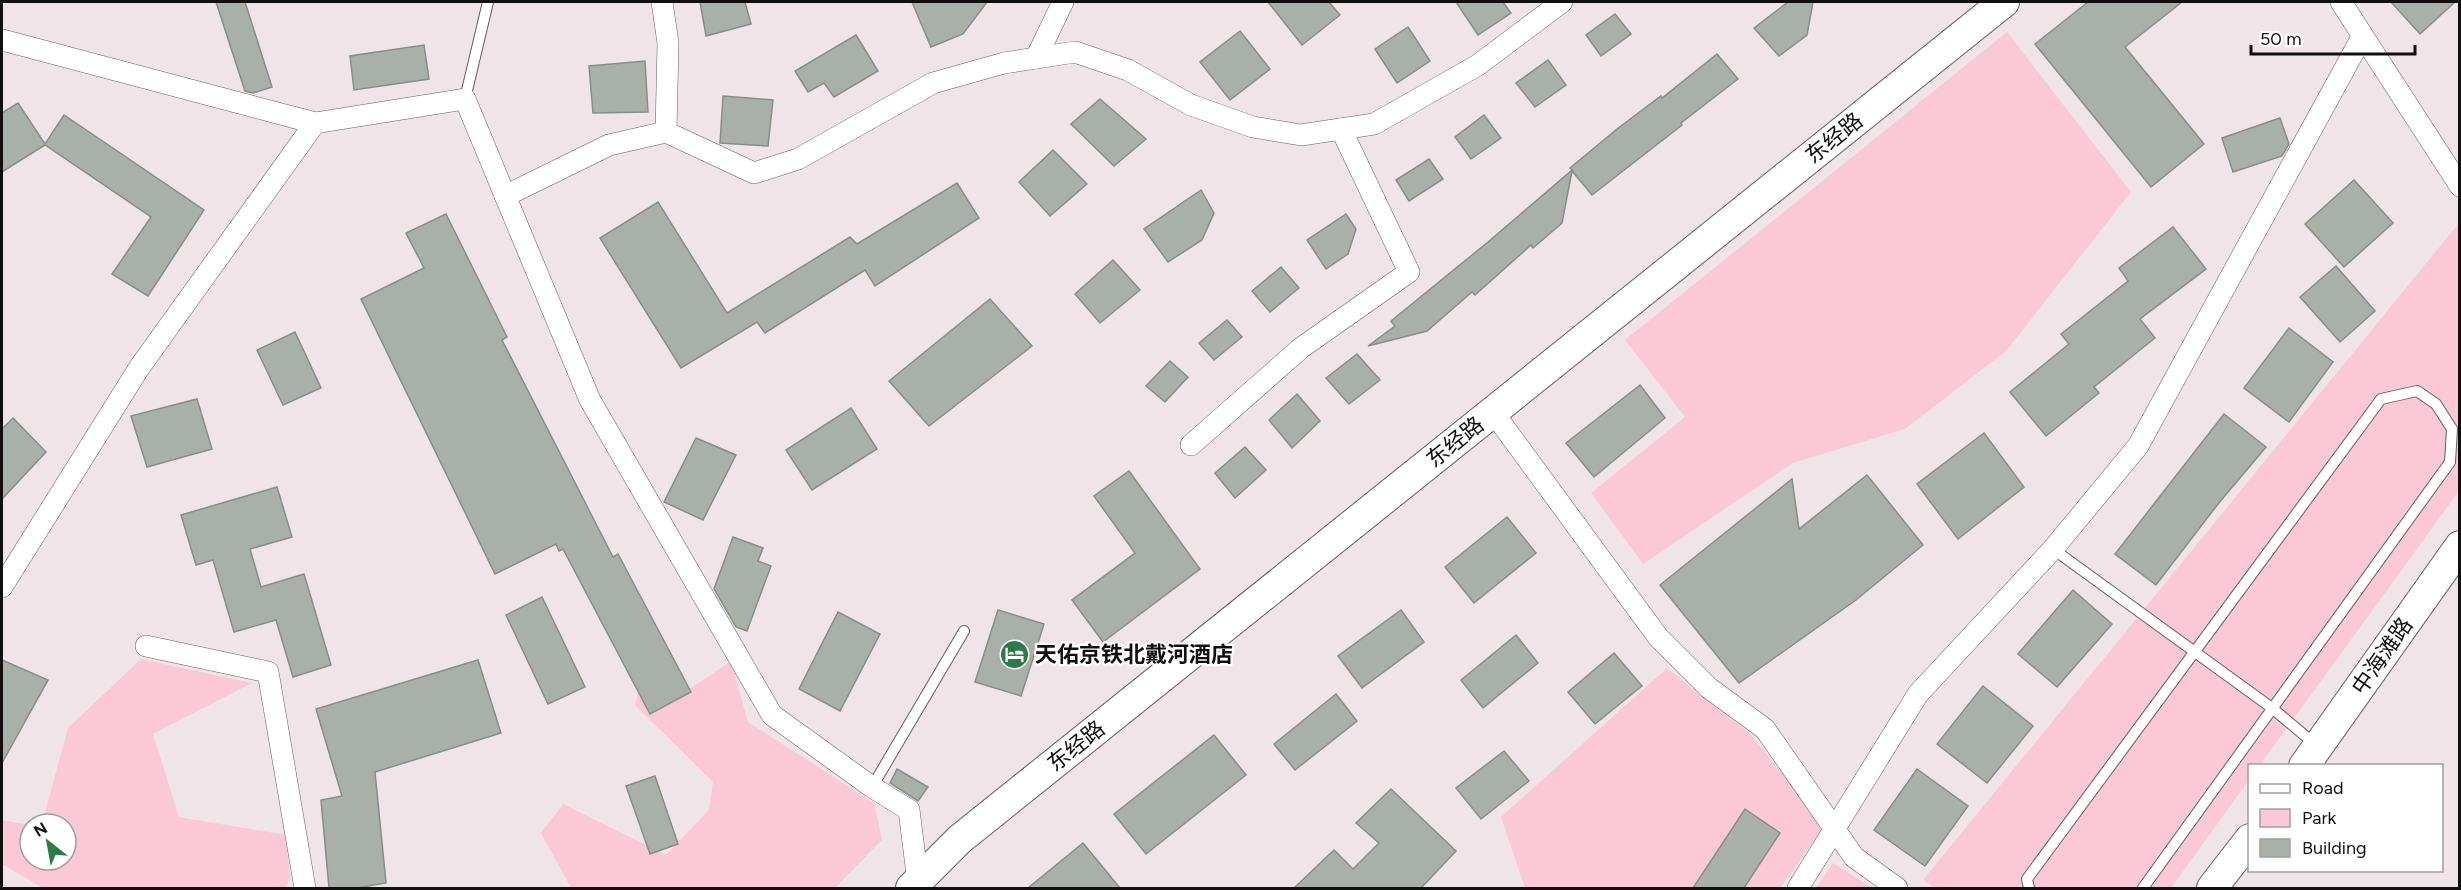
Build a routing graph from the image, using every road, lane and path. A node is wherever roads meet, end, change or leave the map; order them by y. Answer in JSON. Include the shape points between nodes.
{"nodes":[{"id":1,"x":488,"y":2,"type":"edge"},
{"id":2,"x":662,"y":2,"type":"edge"},
{"id":3,"x":1063,"y":2,"type":"edge"},
{"id":4,"x":1562,"y":2,"type":"edge"},
{"id":5,"x":2341,"y":2,"type":"edge"},
{"id":6,"x":1989,"y":6,"type":"edge"},
{"id":7,"x":2362,"y":37,"type":"junction"},
{"id":8,"x":2,"y":40,"type":"edge"},
{"id":9,"x":1036,"y":58,"type":"junction"},
{"id":10,"x":465,"y":99,"type":"junction"},
{"id":11,"x":315,"y":123,"type":"junction"},
{"id":12,"x":1341,"y":129,"type":"junction"},
{"id":13,"x":666,"y":132,"type":"junction"},
{"id":14,"x":2460,"y":186,"type":"edge"},
{"id":15,"x":505,"y":196,"type":"junction"},
{"id":16,"x":1493,"y":412,"type":"junction"},
{"id":17,"x":1191,"y":445,"type":"dead end"},
{"id":18,"x":2460,"y":546,"type":"edge"},
{"id":19,"x":2053,"y":549,"type":"junction"},
{"id":20,"x":2,"y":587,"type":"edge"},
{"id":21,"x":964,"y":631,"type":"dead end"},
{"id":22,"x":146,"y":646,"type":"dead end"},
{"id":23,"x":2193,"y":653,"type":"junction"},
{"id":24,"x":2272,"y":708,"type":"junction"},
{"id":25,"x":2311,"y":756,"type":"edge"},
{"id":26,"x":872,"y":787,"type":"junction"},
{"id":27,"x":1834,"y":830,"type":"junction"},
{"id":28,"x":2248,"y":841,"type":"edge"},
{"id":29,"x":917,"y":886,"type":"edge"},
{"id":30,"x":305,"y":888,"type":"edge"},
{"id":31,"x":1798,"y":888,"type":"edge"},
{"id":32,"x":1897,"y":888,"type":"edge"},
{"id":33,"x":2029,"y":888,"type":"edge"},
{"id":34,"x":2143,"y":888,"type":"edge"},
{"id":35,"x":2212,"y":888,"type":"edge"}],
"edges":[{"from":1,"to":10,"type":"lane"},
{"from":2,"to":13,"type":"street","via":[[668,43]]},
{"from":3,"to":9,"type":"street"},
{"from":4,"to":12,"type":"street","via":[[1468,71],[1374,124]]},
{"from":5,"to":7,"type":"street"},
{"from":6,"to":16,"type":"main road","name":"东经路"},
{"from":7,"to":14,"type":"street"},
{"from":7,"to":19,"type":"street","via":[[2138,446]]},
{"from":8,"to":11,"type":"street"},
{"from":9,"to":12,"type":"street","via":[[1075,51],[1128,70],[1191,105],[1253,127],[1301,135]]},
{"from":9,"to":13,"type":"street","via":[[933,83],[798,159],[754,173]]},
{"from":10,"to":11,"type":"street"},
{"from":10,"to":15,"type":"street"},
{"from":11,"to":20,"type":"street","via":[[139,368]]},
{"from":12,"to":17,"type":"street","via":[[1409,272],[1301,348]]},
{"from":13,"to":15,"type":"street","via":[[609,145]]},
{"from":15,"to":26,"type":"street","via":[[590,400],[772,715]]},
{"from":16,"to":27,"type":"street","via":[[1659,637],[1709,688],[1765,729]]},
{"from":16,"to":29,"type":"main road","name":"东经路","via":[[960,839]]},
{"from":18,"to":25,"type":"main road","name":"中海滩路"},
{"from":19,"to":23,"type":"lane"},
{"from":19,"to":27,"type":"street","via":[[1918,694]]},
{"from":21,"to":26,"type":"lane"},
{"from":22,"to":30,"type":"street","via":[[268,672]]},
{"from":23,"to":24,"type":"lane"},
{"from":23,"to":24,"type":"lane","via":[[2381,399],[2417,391],[2436,404],[2452,429],[2451,462]]},
{"from":23,"to":33,"type":"lane","via":[[2027,879]]},
{"from":24,"to":25,"type":"lane"},
{"from":24,"to":34,"type":"lane"},
{"from":26,"to":29,"type":"street","via":[[909,810]]},
{"from":27,"to":31,"type":"street"},
{"from":27,"to":32,"type":"street","via":[[1854,857]]},
{"from":28,"to":35,"type":"main road"}]}
